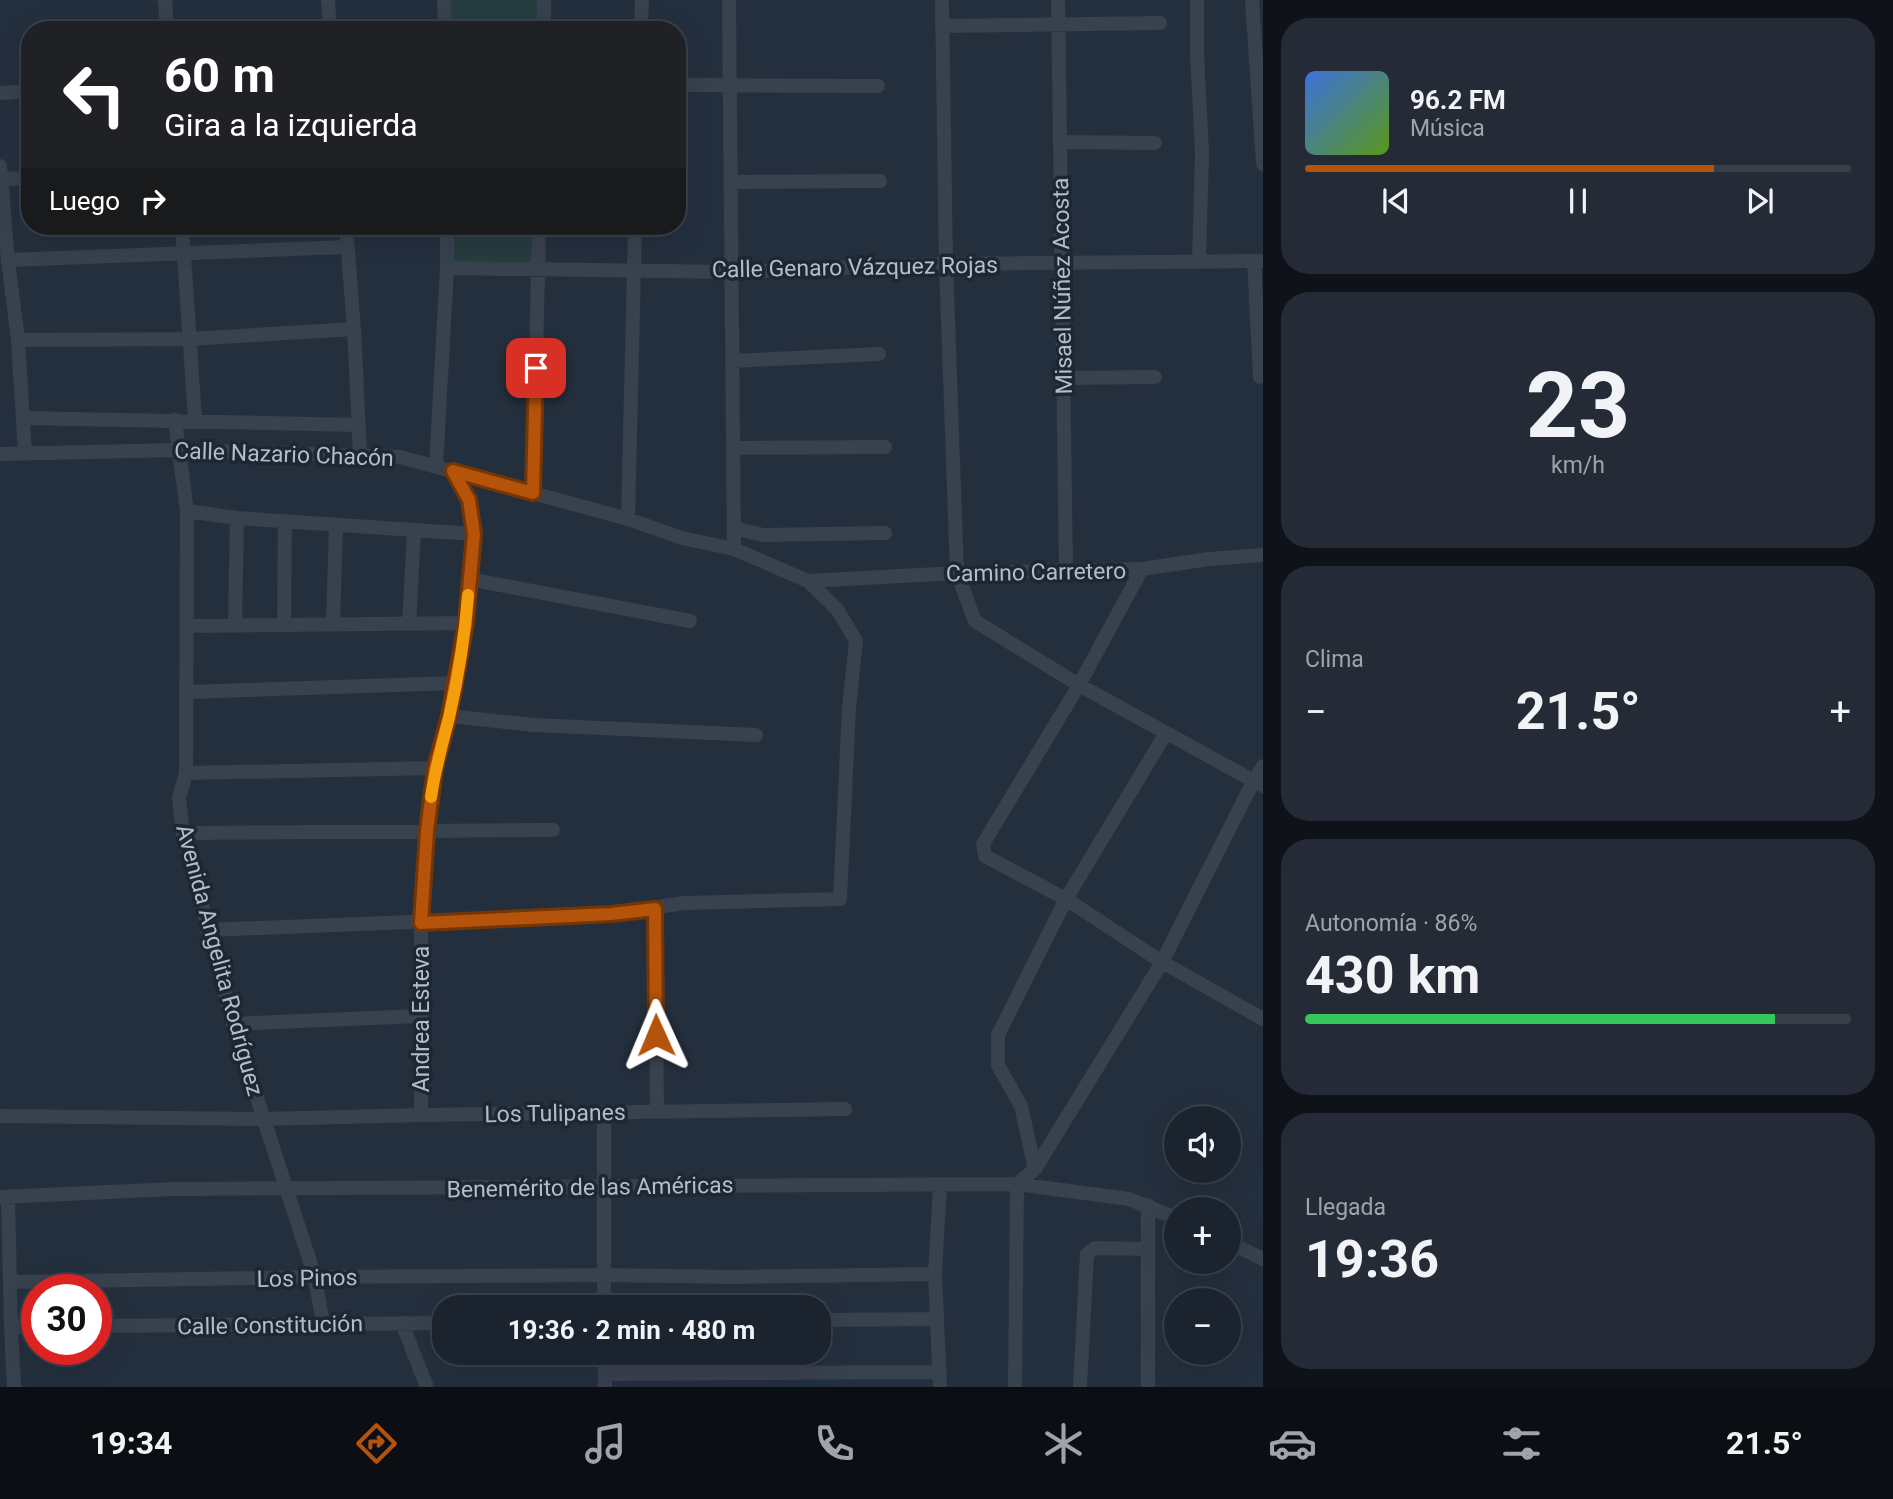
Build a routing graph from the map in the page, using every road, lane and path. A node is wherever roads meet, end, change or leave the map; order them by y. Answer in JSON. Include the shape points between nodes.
{"nodes":[{"id":1,"x":165,"y":0,"type":"edge"},
{"id":2,"x":328,"y":0,"type":"edge"},
{"id":3,"x":444,"y":0,"type":"edge"},
{"id":4,"x":544,"y":0,"type":"edge"},
{"id":5,"x":642,"y":0,"type":"edge"},
{"id":6,"x":729,"y":0,"type":"edge"},
{"id":7,"x":942,"y":0,"type":"edge"},
{"id":8,"x":1058,"y":0,"type":"edge"},
{"id":9,"x":1197,"y":0,"type":"edge"},
{"id":10,"x":1252,"y":0,"type":"edge"},
{"id":11,"x":166,"y":21,"type":"edge"},
{"id":12,"x":329,"y":21,"type":"edge"},
{"id":13,"x":445,"y":21,"type":"edge"},
{"id":14,"x":544,"y":21,"type":"edge"},
{"id":15,"x":641,"y":21,"type":"edge"},
{"id":16,"x":1160,"y":23,"type":"dead end"},
{"id":17,"x":942,"y":26,"type":"junction"},
{"id":18,"x":1059,"y":26,"type":"junction"},
{"id":19,"x":686,"y":85,"type":"edge"},
{"id":20,"x":730,"y":85,"type":"junction"},
{"id":21,"x":878,"y":86,"type":"dead end"},
{"id":22,"x":21,"y":92,"type":"edge"},
{"id":23,"x":0,"y":93,"type":"edge"},
{"id":24,"x":1060,"y":142,"type":"junction"},
{"id":25,"x":1155,"y":143,"type":"dead end"},
{"id":26,"x":1263,"y":164,"type":"edge"},
{"id":27,"x":0,"y":175,"type":"edge"},
{"id":28,"x":21,"y":177,"type":"edge"},
{"id":29,"x":880,"y":181,"type":"dead end"},
{"id":30,"x":731,"y":182,"type":"junction"},
{"id":31,"x":183,"y":235,"type":"edge"},
{"id":32,"x":347,"y":235,"type":"edge"},
{"id":33,"x":447,"y":235,"type":"edge"},
{"id":34,"x":539,"y":235,"type":"edge"},
{"id":35,"x":635,"y":235,"type":"edge"},
{"id":36,"x":348,"y":247,"type":"junction"},
{"id":37,"x":184,"y":254,"type":"junction"},
{"id":38,"x":8,"y":260,"type":"junction"},
{"id":39,"x":1259,"y":261,"type":"edge"},
{"id":40,"x":1199,"y":262,"type":"junction"},
{"id":41,"x":1062,"y":263,"type":"junction"},
{"id":42,"x":946,"y":264,"type":"junction"},
{"id":43,"x":447,"y":268,"type":"junction"},
{"id":44,"x":538,"y":268,"type":"junction"},
{"id":45,"x":634,"y":269,"type":"junction"},
{"id":46,"x":731,"y":272,"type":"junction"},
{"id":47,"x":354,"y":329,"type":"junction"},
{"id":48,"x":190,"y":339,"type":"junction"},
{"id":49,"x":18,"y":340,"type":"junction"},
{"id":50,"x":879,"y":354,"type":"dead end"},
{"id":51,"x":732,"y":361,"type":"junction"},
{"id":52,"x":1155,"y":377,"type":"dead end"},
{"id":53,"x":1260,"y":377,"type":"dead end"},
{"id":54,"x":1063,"y":378,"type":"junction"},
{"id":55,"x":24,"y":418,"type":"junction"},
{"id":56,"x":174,"y":420,"type":"junction"},
{"id":57,"x":195,"y":420,"type":"junction"},
{"id":58,"x":358,"y":425,"type":"junction"},
{"id":59,"x":885,"y":447,"type":"dead end"},
{"id":60,"x":733,"y":448,"type":"junction"},
{"id":61,"x":178,"y":450,"type":"junction"},
{"id":62,"x":25,"y":453,"type":"junction"},
{"id":63,"x":0,"y":454,"type":"edge"},
{"id":64,"x":360,"y":454,"type":"junction"},
{"id":65,"x":436,"y":467,"type":"junction"},
{"id":66,"x":453,"y":471,"type":"junction"},
{"id":67,"x":533,"y":493,"type":"junction"},
{"id":68,"x":187,"y":512,"type":"junction"},
{"id":69,"x":237,"y":519,"type":"junction"},
{"id":70,"x":628,"y":519,"type":"junction"},
{"id":71,"x":285,"y":522,"type":"junction"},
{"id":72,"x":336,"y":526,"type":"junction"},
{"id":73,"x":733,"y":528,"type":"junction"},
{"id":74,"x":414,"y":532,"type":"junction"},
{"id":75,"x":885,"y":533,"type":"dead end"},
{"id":76,"x":474,"y":534,"type":"junction"},
{"id":77,"x":733,"y":549,"type":"junction"},
{"id":78,"x":1263,"y":555,"type":"edge"},
{"id":79,"x":1142,"y":569,"type":"junction"},
{"id":80,"x":1066,"y":571,"type":"junction"},
{"id":81,"x":957,"y":573,"type":"junction"},
{"id":82,"x":469,"y":579,"type":"junction"},
{"id":83,"x":808,"y":581,"type":"junction"},
{"id":84,"x":690,"y":621,"type":"dead end"},
{"id":85,"x":284,"y":623,"type":"junction"},
{"id":86,"x":466,"y":623,"type":"junction"},
{"id":87,"x":235,"y":624,"type":"junction"},
{"id":88,"x":333,"y":624,"type":"junction"},
{"id":89,"x":409,"y":624,"type":"junction"},
{"id":90,"x":187,"y":626,"type":"junction"},
{"id":91,"x":456,"y":682,"type":"junction"},
{"id":92,"x":1079,"y":685,"type":"junction"},
{"id":93,"x":188,"y":692,"type":"junction"},
{"id":94,"x":449,"y":716,"type":"junction"},
{"id":95,"x":1166,"y":733,"type":"junction"},
{"id":96,"x":756,"y":735,"type":"dead end"},
{"id":97,"x":1263,"y":766,"type":"edge"},
{"id":98,"x":435,"y":768,"type":"junction"},
{"id":99,"x":186,"y":772,"type":"junction"},
{"id":100,"x":1258,"y":783,"type":"edge"},
{"id":101,"x":553,"y":830,"type":"dead end"},
{"id":102,"x":427,"y":831,"type":"junction"},
{"id":103,"x":183,"y":833,"type":"junction"},
{"id":104,"x":1066,"y":899,"type":"junction"},
{"id":105,"x":655,"y":909,"type":"junction"},
{"id":106,"x":421,"y":923,"type":"junction"},
{"id":107,"x":207,"y":930,"type":"junction"},
{"id":108,"x":1162,"y":962,"type":"junction"},
{"id":109,"x":420,"y":1016,"type":"junction"},
{"id":110,"x":1263,"y":1019,"type":"edge"},
{"id":111,"x":233,"y":1024,"type":"junction"},
{"id":112,"x":845,"y":1109,"type":"dead end"},
{"id":113,"x":657,"y":1111,"type":"junction"},
{"id":114,"x":604,"y":1112,"type":"junction"},
{"id":115,"x":421,"y":1115,"type":"junction"},
{"id":116,"x":0,"y":1116,"type":"edge"},
{"id":117,"x":264,"y":1119,"type":"junction"},
{"id":118,"x":1035,"y":1169,"type":"junction"},
{"id":119,"x":1017,"y":1184,"type":"junction"},
{"id":120,"x":605,"y":1186,"type":"junction"},
{"id":121,"x":940,"y":1186,"type":"junction"},
{"id":122,"x":286,"y":1189,"type":"junction"},
{"id":123,"x":4,"y":1197,"type":"edge"},
{"id":124,"x":1148,"y":1205,"type":"junction"},
{"id":125,"x":1164,"y":1212,"type":"edge"},
{"id":126,"x":1241,"y":1248,"type":"edge"},
{"id":127,"x":1148,"y":1249,"type":"junction"},
{"id":128,"x":1263,"y":1259,"type":"edge"},
{"id":129,"x":935,"y":1274,"type":"junction"},
{"id":130,"x":604,"y":1275,"type":"junction"},
{"id":131,"x":315,"y":1277,"type":"junction"},
{"id":132,"x":10,"y":1283,"type":"junction"},
{"id":133,"x":604,"y":1295,"type":"edge"},
{"id":134,"x":831,"y":1320,"type":"edge"},
{"id":135,"x":937,"y":1320,"type":"junction"},
{"id":136,"x":402,"y":1323,"type":"junction"},
{"id":137,"x":432,"y":1323,"type":"edge"},
{"id":138,"x":323,"y":1324,"type":"junction"},
{"id":139,"x":112,"y":1326,"type":"edge"},
{"id":140,"x":10,"y":1327,"type":"junction"},
{"id":141,"x":21,"y":1327,"type":"edge"},
{"id":142,"x":940,"y":1371,"type":"junction"},
{"id":143,"x":605,"y":1381,"type":"edge"},
{"id":144,"x":15,"y":1387,"type":"edge"},
{"id":145,"x":427,"y":1387,"type":"edge"},
{"id":146,"x":940,"y":1387,"type":"edge"},
{"id":147,"x":1015,"y":1387,"type":"edge"},
{"id":148,"x":1080,"y":1387,"type":"edge"},
{"id":149,"x":1148,"y":1387,"type":"edge"}],
"edges":[{"from":1,"to":11,"type":"street"},
{"from":2,"to":12,"type":"street"},
{"from":3,"to":13,"type":"street"},
{"from":4,"to":14,"type":"street"},
{"from":5,"to":15,"type":"street"},
{"from":6,"to":20,"type":"street"},
{"from":7,"to":17,"type":"street"},
{"from":8,"to":18,"type":"street","name":"Misael Núñez Acosta"},
{"from":9,"to":40,"type":"street","via":[[1202,153]]},
{"from":10,"to":26,"type":"street"},
{"from":16,"to":18,"type":"street"},
{"from":17,"to":18,"type":"street"},
{"from":17,"to":42,"type":"street"},
{"from":18,"to":24,"type":"street","name":"Misael Núñez Acosta"},
{"from":19,"to":20,"type":"street"},
{"from":20,"to":21,"type":"street"},
{"from":20,"to":30,"type":"street"},
{"from":22,"to":23,"type":"street"},
{"from":24,"to":25,"type":"street"},
{"from":24,"to":41,"type":"street","name":"Misael Núñez Acosta"},
{"from":27,"to":28,"type":"street"},
{"from":27,"to":38,"type":"street"},
{"from":29,"to":30,"type":"street"},
{"from":30,"to":46,"type":"street"},
{"from":31,"to":37,"type":"street"},
{"from":32,"to":36,"type":"street"},
{"from":33,"to":43,"type":"street"},
{"from":34,"to":44,"type":"street"},
{"from":35,"to":45,"type":"street"},
{"from":36,"to":37,"type":"street"},
{"from":36,"to":47,"type":"street"},
{"from":37,"to":38,"type":"street"},
{"from":37,"to":48,"type":"street"},
{"from":38,"to":49,"type":"street"},
{"from":39,"to":40,"type":"street","name":"Calle Genaro Vázquez Rojas"},
{"from":39,"to":53,"type":"street"},
{"from":40,"to":41,"type":"street","name":"Calle Genaro Vázquez Rojas"},
{"from":41,"to":42,"type":"street","name":"Calle Genaro Vázquez Rojas"},
{"from":41,"to":54,"type":"street","name":"Misael Núñez Acosta"},
{"from":42,"to":46,"type":"street","name":"Calle Genaro Vázquez Rojas"},
{"from":42,"to":81,"type":"street"},
{"from":43,"to":44,"type":"street","name":"Calle Genaro Vázquez Rojas"},
{"from":43,"to":65,"type":"street"},
{"from":44,"to":45,"type":"street","name":"Calle Genaro Vázquez Rojas"},
{"from":44,"to":67,"type":"street"},
{"from":45,"to":46,"type":"street","name":"Calle Genaro Vázquez Rojas"},
{"from":45,"to":70,"type":"street"},
{"from":46,"to":51,"type":"street"},
{"from":47,"to":48,"type":"street"},
{"from":47,"to":58,"type":"street"},
{"from":48,"to":49,"type":"street"},
{"from":48,"to":57,"type":"street"},
{"from":49,"to":55,"type":"street"},
{"from":50,"to":51,"type":"street"},
{"from":51,"to":60,"type":"street"},
{"from":52,"to":54,"type":"street"},
{"from":54,"to":80,"type":"street","name":"Misael Núñez Acosta"},
{"from":55,"to":56,"type":"street"},
{"from":55,"to":62,"type":"street"},
{"from":56,"to":57,"type":"street"},
{"from":56,"to":61,"type":"street","name":"Avenida Angelita Rodríguez"},
{"from":57,"to":58,"type":"street"},
{"from":58,"to":64,"type":"street"},
{"from":59,"to":60,"type":"street"},
{"from":60,"to":73,"type":"street"},
{"from":61,"to":62,"type":"street","name":"Calle Nazario Chacón"},
{"from":61,"to":64,"type":"street","name":"Calle Nazario Chacón"},
{"from":61,"to":68,"type":"street","name":"Avenida Angelita Rodríguez"},
{"from":62,"to":63,"type":"street","name":"Calle Nazario Chacón"},
{"from":64,"to":65,"type":"street","name":"Calle Nazario Chacón","via":[[400,457]]},
{"from":65,"to":66,"type":"street","name":"Calle Nazario Chacón"},
{"from":66,"to":67,"type":"street","name":"Calle Nazario Chacón"},
{"from":66,"to":76,"type":"street","name":"Andrea Esteva","via":[[469,500]]},
{"from":67,"to":70,"type":"street","name":"Calle Nazario Chacón"},
{"from":68,"to":69,"type":"street"},
{"from":68,"to":90,"type":"street","name":"Avenida Angelita Rodríguez"},
{"from":69,"to":71,"type":"street"},
{"from":69,"to":87,"type":"street"},
{"from":70,"to":77,"type":"street","name":"Calle Nazario Chacón"},
{"from":71,"to":72,"type":"street"},
{"from":71,"to":85,"type":"street"},
{"from":72,"to":74,"type":"street"},
{"from":72,"to":88,"type":"street"},
{"from":73,"to":75,"type":"street","via":[[763,535]]},
{"from":73,"to":77,"type":"street"},
{"from":74,"to":76,"type":"street"},
{"from":74,"to":89,"type":"street"},
{"from":76,"to":82,"type":"street","name":"Andrea Esteva"},
{"from":77,"to":83,"type":"street","name":"Calle Nazario Chacón"},
{"from":78,"to":79,"type":"street","name":"Camino Carretero"},
{"from":79,"to":80,"type":"street","name":"Camino Carretero"},
{"from":79,"to":92,"type":"street"},
{"from":80,"to":81,"type":"street","name":"Camino Carretero"},
{"from":81,"to":83,"type":"street","name":"Camino Carretero"},
{"from":81,"to":92,"type":"street","via":[[975,621]]},
{"from":82,"to":84,"type":"street"},
{"from":82,"to":86,"type":"street","name":"Andrea Esteva"},
{"from":83,"to":105,"type":"street","name":"Calle Nazario Chacón","via":[[837,609],[856,641],[840,900],[684,903]]},
{"from":85,"to":87,"type":"street"},
{"from":85,"to":88,"type":"street"},
{"from":86,"to":89,"type":"street"},
{"from":86,"to":91,"type":"street","name":"Andrea Esteva"},
{"from":87,"to":90,"type":"street"},
{"from":88,"to":89,"type":"street"},
{"from":90,"to":93,"type":"street","name":"Avenida Angelita Rodríguez"},
{"from":91,"to":93,"type":"street"},
{"from":91,"to":94,"type":"street","name":"Andrea Esteva"},
{"from":92,"to":95,"type":"street"},
{"from":92,"to":104,"type":"street","via":[[983,844],[985,856]]},
{"from":93,"to":99,"type":"street","name":"Avenida Angelita Rodríguez"},
{"from":94,"to":96,"type":"street","via":[[534,725]]},
{"from":94,"to":98,"type":"street","name":"Andrea Esteva"},
{"from":95,"to":100,"type":"street"},
{"from":95,"to":104,"type":"street"},
{"from":97,"to":100,"type":"street"},
{"from":98,"to":99,"type":"street"},
{"from":98,"to":102,"type":"street","name":"Andrea Esteva"},
{"from":99,"to":103,"type":"street","name":"Avenida Angelita Rodríguez","via":[[179,798]]},
{"from":100,"to":108,"type":"street"},
{"from":101,"to":102,"type":"street"},
{"from":102,"to":103,"type":"street"},
{"from":102,"to":106,"type":"street","name":"Andrea Esteva"},
{"from":103,"to":107,"type":"street","name":"Avenida Angelita Rodríguez"},
{"from":104,"to":108,"type":"street"},
{"from":104,"to":118,"type":"street","via":[[996,1047],[998,1065],[1021,1106]]},
{"from":105,"to":106,"type":"street"},
{"from":105,"to":113,"type":"street"},
{"from":106,"to":107,"type":"street","via":[[371,921]]},
{"from":106,"to":109,"type":"street","name":"Andrea Esteva"},
{"from":107,"to":111,"type":"street","name":"Avenida Angelita Rodríguez"},
{"from":108,"to":110,"type":"street"},
{"from":108,"to":118,"type":"street"},
{"from":109,"to":111,"type":"street"},
{"from":109,"to":115,"type":"street","name":"Andrea Esteva"},
{"from":111,"to":117,"type":"street","name":"Avenida Angelita Rodríguez"},
{"from":112,"to":113,"type":"street","name":"Los Tulipanes"},
{"from":113,"to":114,"type":"street","name":"Los Tulipanes"},
{"from":114,"to":115,"type":"street","name":"Los Tulipanes"},
{"from":114,"to":120,"type":"street"},
{"from":115,"to":117,"type":"street","name":"Los Tulipanes"},
{"from":116,"to":117,"type":"street","name":"Los Tulipanes"},
{"from":117,"to":122,"type":"street","name":"Avenida Angelita Rodríguez"},
{"from":118,"to":119,"type":"street"},
{"from":119,"to":121,"type":"street","name":"Benemérito de las Américas"},
{"from":119,"to":124,"type":"street","name":"Benemérito de las Américas"},
{"from":119,"to":147,"type":"street"},
{"from":120,"to":121,"type":"street","name":"Benemérito de las Américas"},
{"from":120,"to":122,"type":"street","name":"Benemérito de las Américas"},
{"from":120,"to":130,"type":"street"},
{"from":121,"to":129,"type":"street"},
{"from":122,"to":123,"type":"street","name":"Benemérito de las Américas"},
{"from":122,"to":131,"type":"street","name":"Avenida Angelita Rodríguez"},
{"from":123,"to":132,"type":"street"},
{"from":124,"to":125,"type":"street","name":"Benemérito de las Américas"},
{"from":124,"to":127,"type":"street"},
{"from":126,"to":128,"type":"street"},
{"from":127,"to":148,"type":"street","via":[[1095,1248],[1087,1254]]},
{"from":127,"to":149,"type":"street"},
{"from":129,"to":130,"type":"street","name":"Los Pinos"},
{"from":129,"to":135,"type":"street"},
{"from":130,"to":131,"type":"street","name":"Los Pinos"},
{"from":130,"to":133,"type":"street"},
{"from":131,"to":132,"type":"street","name":"Los Pinos"},
{"from":131,"to":138,"type":"street","name":"Avenida Angelita Rodríguez"},
{"from":132,"to":140,"type":"street"},
{"from":134,"to":135,"type":"street"},
{"from":135,"to":142,"type":"street"},
{"from":136,"to":137,"type":"street","name":"Calle Constitución"},
{"from":136,"to":138,"type":"street","name":"Calle Constitución"},
{"from":136,"to":145,"type":"street"},
{"from":138,"to":139,"type":"street","name":"Calle Constitución"},
{"from":140,"to":141,"type":"street"},
{"from":140,"to":144,"type":"street"},
{"from":142,"to":143,"type":"street"},
{"from":142,"to":146,"type":"street"}]}
